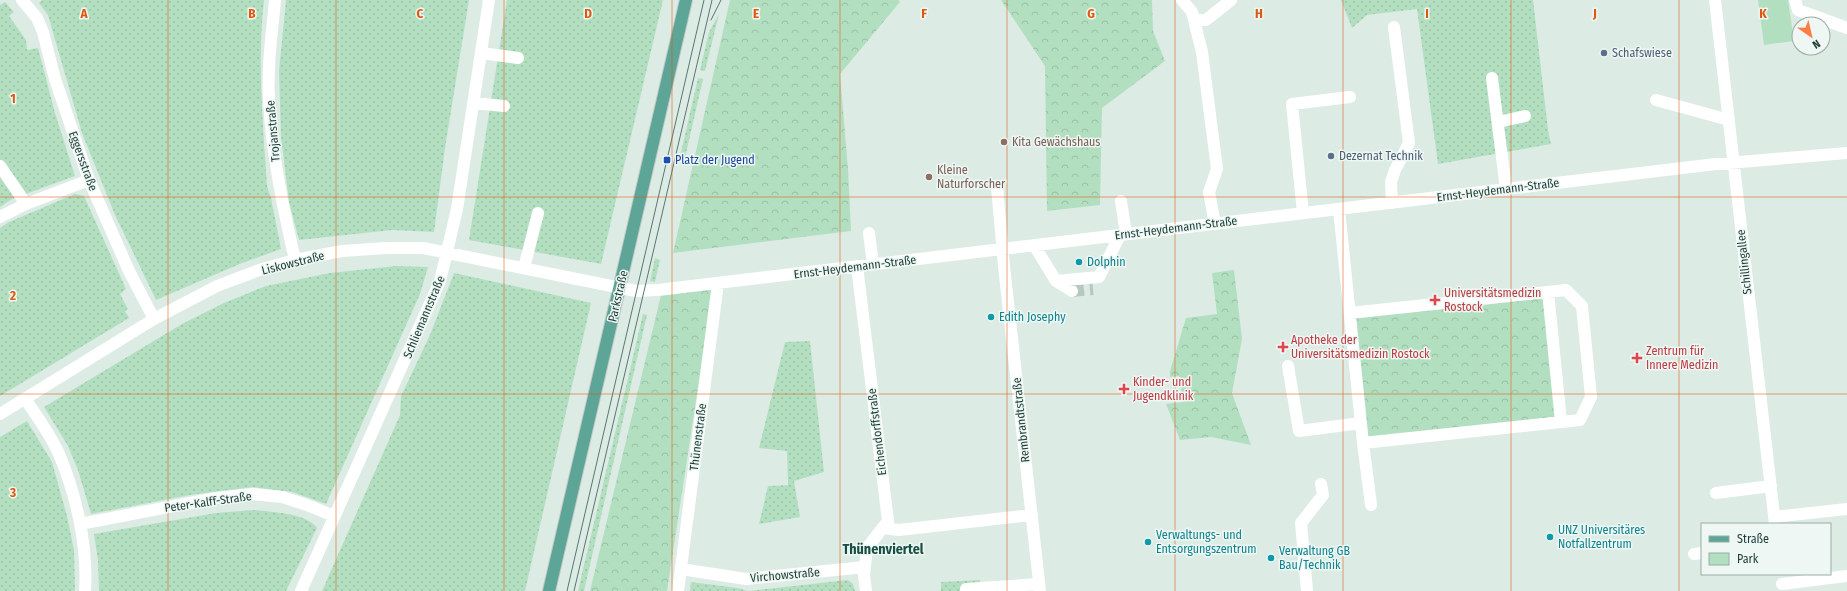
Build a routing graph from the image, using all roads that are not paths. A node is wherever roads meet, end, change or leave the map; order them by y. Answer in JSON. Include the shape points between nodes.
{"nodes":[{"id":1,"x":275,"y":0,"type":"edge"},
{"id":2,"x":489,"y":0,"type":"edge"},
{"id":3,"x":686,"y":0,"type":"edge"},
{"id":4,"x":1182,"y":0,"type":"edge"},
{"id":5,"x":1230,"y":0,"type":"edge"},
{"id":6,"x":1715,"y":0,"type":"edge"},
{"id":7,"x":1795,"y":0,"type":"edge"},
{"id":8,"x":27,"y":2,"type":"edge"},
{"id":9,"x":1194,"y":20,"type":"junction"},
{"id":10,"x":1394,"y":27,"type":"dead end"},
{"id":11,"x":1847,"y":28,"type":"edge"},
{"id":12,"x":481,"y":53,"type":"junction"},
{"id":13,"x":518,"y":58,"type":"dead end"},
{"id":14,"x":1492,"y":78,"type":"dead end"},
{"id":15,"x":1350,"y":97,"type":"dead end"},
{"id":16,"x":1656,"y":100,"type":"dead end"},
{"id":17,"x":474,"y":103,"type":"junction"},
{"id":18,"x":504,"y":106,"type":"dead end"},
{"id":19,"x":1525,"y":116,"type":"dead end"},
{"id":20,"x":1729,"y":120,"type":"junction"},
{"id":21,"x":1498,"y":122,"type":"junction"},
{"id":22,"x":1847,"y":153,"type":"edge"},
{"id":23,"x":1734,"y":162,"type":"junction"},
{"id":24,"x":0,"y":166,"type":"edge"},
{"id":25,"x":89,"y":180,"type":"junction"},
{"id":26,"x":997,"y":187,"type":"dead end"},
{"id":27,"x":1506,"y":189,"type":"junction"},
{"id":28,"x":1121,"y":201,"type":"dead end"},
{"id":29,"x":1392,"y":203,"type":"junction"},
{"id":30,"x":26,"y":204,"type":"junction"},
{"id":31,"x":1339,"y":209,"type":"junction"},
{"id":32,"x":538,"y":213,"type":"dead end"},
{"id":33,"x":1303,"y":214,"type":"junction"},
{"id":34,"x":0,"y":217,"type":"edge"},
{"id":35,"x":1215,"y":224,"type":"junction"},
{"id":36,"x":869,"y":233,"type":"dead end"},
{"id":37,"x":1123,"y":235,"type":"junction"},
{"id":38,"x":1034,"y":245,"type":"junction"},
{"id":39,"x":1002,"y":249,"type":"junction"},
{"id":40,"x":448,"y":253,"type":"junction"},
{"id":41,"x":295,"y":260,"type":"junction"},
{"id":42,"x":873,"y":264,"type":"junction"},
{"id":43,"x":857,"y":266,"type":"junction"},
{"id":44,"x":524,"y":268,"type":"junction"},
{"id":45,"x":1099,"y":277,"type":"junction"},
{"id":46,"x":1056,"y":280,"type":"junction"},
{"id":47,"x":718,"y":283,"type":"junction"},
{"id":48,"x":619,"y":287,"type":"junction"},
{"id":49,"x":1093,"y":289,"type":"dead end"},
{"id":50,"x":1072,"y":291,"type":"tunnel mouth"},
{"id":51,"x":1548,"y":292,"type":"junction"},
{"id":52,"x":1350,"y":313,"type":"junction"},
{"id":53,"x":154,"y":319,"type":"junction"},
{"id":54,"x":1288,"y":366,"type":"dead end"},
{"id":55,"x":25,"y":398,"type":"junction"},
{"id":56,"x":0,"y":414,"type":"edge"},
{"id":57,"x":1561,"y":422,"type":"junction"},
{"id":58,"x":1361,"y":423,"type":"junction"},
{"id":59,"x":1363,"y":443,"type":"junction"},
{"id":60,"x":1322,"y":484,"type":"dead end"},
{"id":61,"x":1771,"y":486,"type":"junction"},
{"id":62,"x":1716,"y":493,"type":"dead end"},
{"id":63,"x":1371,"y":504,"type":"dead end"},
{"id":64,"x":1847,"y":509,"type":"edge"},
{"id":65,"x":1032,"y":515,"type":"junction"},
{"id":66,"x":334,"y":516,"type":"junction"},
{"id":67,"x":1775,"y":520,"type":"edge"},
{"id":68,"x":80,"y":524,"type":"junction"},
{"id":69,"x":883,"y":528,"type":"junction"},
{"id":70,"x":865,"y":567,"type":"junction"},
{"id":71,"x":681,"y":570,"type":"junction"},
{"id":72,"x":1847,"y":576,"type":"edge"},
{"id":73,"x":1782,"y":583,"type":"edge"},
{"id":74,"x":1039,"y":588,"type":"edge"},
{"id":75,"x":966,"y":590,"type":"dead end"},
{"id":76,"x":85,"y":591,"type":"edge"},
{"id":77,"x":300,"y":591,"type":"edge"},
{"id":78,"x":549,"y":591,"type":"edge"},
{"id":79,"x":678,"y":591,"type":"edge"},
{"id":80,"x":866,"y":591,"type":"edge"},
{"id":81,"x":1307,"y":591,"type":"edge"}],
"edges":[{"from":1,"to":41,"type":"street","name":"Trojanstraße","via":[[269,99],[280,193]]},
{"from":2,"to":12,"type":"street","name":"Schliemannstraße"},
{"from":3,"to":48,"type":"main road","name":"Parkstraße"},
{"from":4,"to":9,"type":"street","via":[[1192,12]]},
{"from":5,"to":9,"type":"street","via":[[1206,20]]},
{"from":6,"to":20,"type":"street","name":"Schillingallee"},
{"from":7,"to":11,"type":"street","via":[[1798,10]]},
{"from":8,"to":25,"type":"street","name":"Eggersstraße","via":[[43,32],[59,92]]},
{"from":9,"to":35,"type":"street","via":[[1202,52],[1217,169],[1209,192]]},
{"from":10,"to":29,"type":"street","via":[[1409,143],[1393,176]]},
{"from":12,"to":13,"type":"street"},
{"from":12,"to":17,"type":"street","name":"Schliemannstraße"},
{"from":14,"to":21,"type":"street"},
{"from":15,"to":33,"type":"street","via":[[1292,104]]},
{"from":16,"to":20,"type":"street"},
{"from":17,"to":18,"type":"street"},
{"from":17,"to":40,"type":"street","name":"Schliemannstraße"},
{"from":19,"to":21,"type":"street"},
{"from":20,"to":23,"type":"street","name":"Schillingallee"},
{"from":21,"to":27,"type":"street"},
{"from":22,"to":23,"type":"street","name":"Ernst-Heydemann-Straße"},
{"from":23,"to":27,"type":"street","name":"Ernst-Heydemann-Straße"},
{"from":23,"to":61,"type":"street","name":"Schillingallee"},
{"from":24,"to":30,"type":"street"},
{"from":25,"to":30,"type":"street"},
{"from":25,"to":53,"type":"street","name":"Eggersstraße","via":[[129,271]]},
{"from":26,"to":39,"type":"street","name":"Rembrandtstraße"},
{"from":27,"to":29,"type":"street","name":"Ernst-Heydemann-Straße"},
{"from":28,"to":37,"type":"street"},
{"from":29,"to":31,"type":"street","name":"Ernst-Heydemann-Straße"},
{"from":30,"to":34,"type":"street"},
{"from":31,"to":33,"type":"street","name":"Ernst-Heydemann-Straße"},
{"from":31,"to":52,"type":"street"},
{"from":32,"to":44,"type":"street"},
{"from":33,"to":35,"type":"street","name":"Ernst-Heydemann-Straße"},
{"from":35,"to":37,"type":"street","name":"Ernst-Heydemann-Straße"},
{"from":36,"to":42,"type":"street"},
{"from":37,"to":38,"type":"street","name":"Ernst-Heydemann-Straße"},
{"from":37,"to":45,"type":"street"},
{"from":38,"to":39,"type":"street","name":"Ernst-Heydemann-Straße"},
{"from":38,"to":46,"type":"street"},
{"from":39,"to":42,"type":"street","name":"Ernst-Heydemann-Straße"},
{"from":39,"to":65,"type":"street","name":"Rembrandtstraße"},
{"from":40,"to":41,"type":"street","name":"Liskowstraße","via":[[423,248],[386,248],[342,251]]},
{"from":40,"to":44,"type":"street","name":"Liskowstraße"},
{"from":40,"to":66,"type":"street","name":"Schliemannstraße","via":[[440,281]]},
{"from":41,"to":53,"type":"street","name":"Liskowstraße","via":[[217,286]]},
{"from":42,"to":43,"type":"street","name":"Ernst-Heydemann-Straße"},
{"from":43,"to":47,"type":"street","name":"Ernst-Heydemann-Straße"},
{"from":43,"to":69,"type":"street","name":"Eichendorffstraße","via":[[888,520]]},
{"from":44,"to":48,"type":"street","name":"Liskowstraße"},
{"from":45,"to":46,"type":"street"},
{"from":45,"to":49,"type":"street"},
{"from":46,"to":50,"type":"street"},
{"from":47,"to":48,"type":"street","name":"Ernst-Heydemann-Straße","via":[[636,291]]},
{"from":47,"to":71,"type":"street","name":"Thünenstraße"},
{"from":48,"to":78,"type":"main road","name":"Parkstraße"},
{"from":51,"to":52,"type":"street"},
{"from":51,"to":57,"type":"street"},
{"from":51,"to":57,"type":"street","via":[[1566,290],[1582,306],[1589,376],[1591,397],[1580,420]]},
{"from":52,"to":58,"type":"street"},
{"from":53,"to":55,"type":"street","name":"Liskowstraße"},
{"from":54,"to":58,"type":"street","via":[[1299,431]]},
{"from":55,"to":56,"type":"street","name":"Liskowstraße"},
{"from":55,"to":68,"type":"street","via":[[58,452],[70,482]]},
{"from":57,"to":59,"type":"street"},
{"from":58,"to":59,"type":"street"},
{"from":59,"to":63,"type":"street"},
{"from":60,"to":81,"type":"street","via":[[1323,495],[1301,523]]},
{"from":61,"to":62,"type":"street"},
{"from":61,"to":67,"type":"street","name":"Schillingallee"},
{"from":64,"to":67,"type":"street"},
{"from":65,"to":69,"type":"street","via":[[899,530]]},
{"from":65,"to":74,"type":"street","name":"Rembrandtstraße"},
{"from":66,"to":68,"type":"street","name":"Peter-Kalff-Straße","via":[[282,497],[253,494],[216,498]]},
{"from":66,"to":77,"type":"street","name":"Schliemannstraße"},
{"from":68,"to":76,"type":"street"},
{"from":69,"to":70,"type":"street","name":"Eichendorffstraße","via":[[867,548]]},
{"from":70,"to":71,"type":"street","name":"Virchowstraße","via":[[746,579]]},
{"from":70,"to":80,"type":"street","name":"Eichendorffstraße"},
{"from":71,"to":79,"type":"street","name":"Thünenstraße"},
{"from":72,"to":73,"type":"street"},
{"from":74,"to":75,"type":"street"}]}
